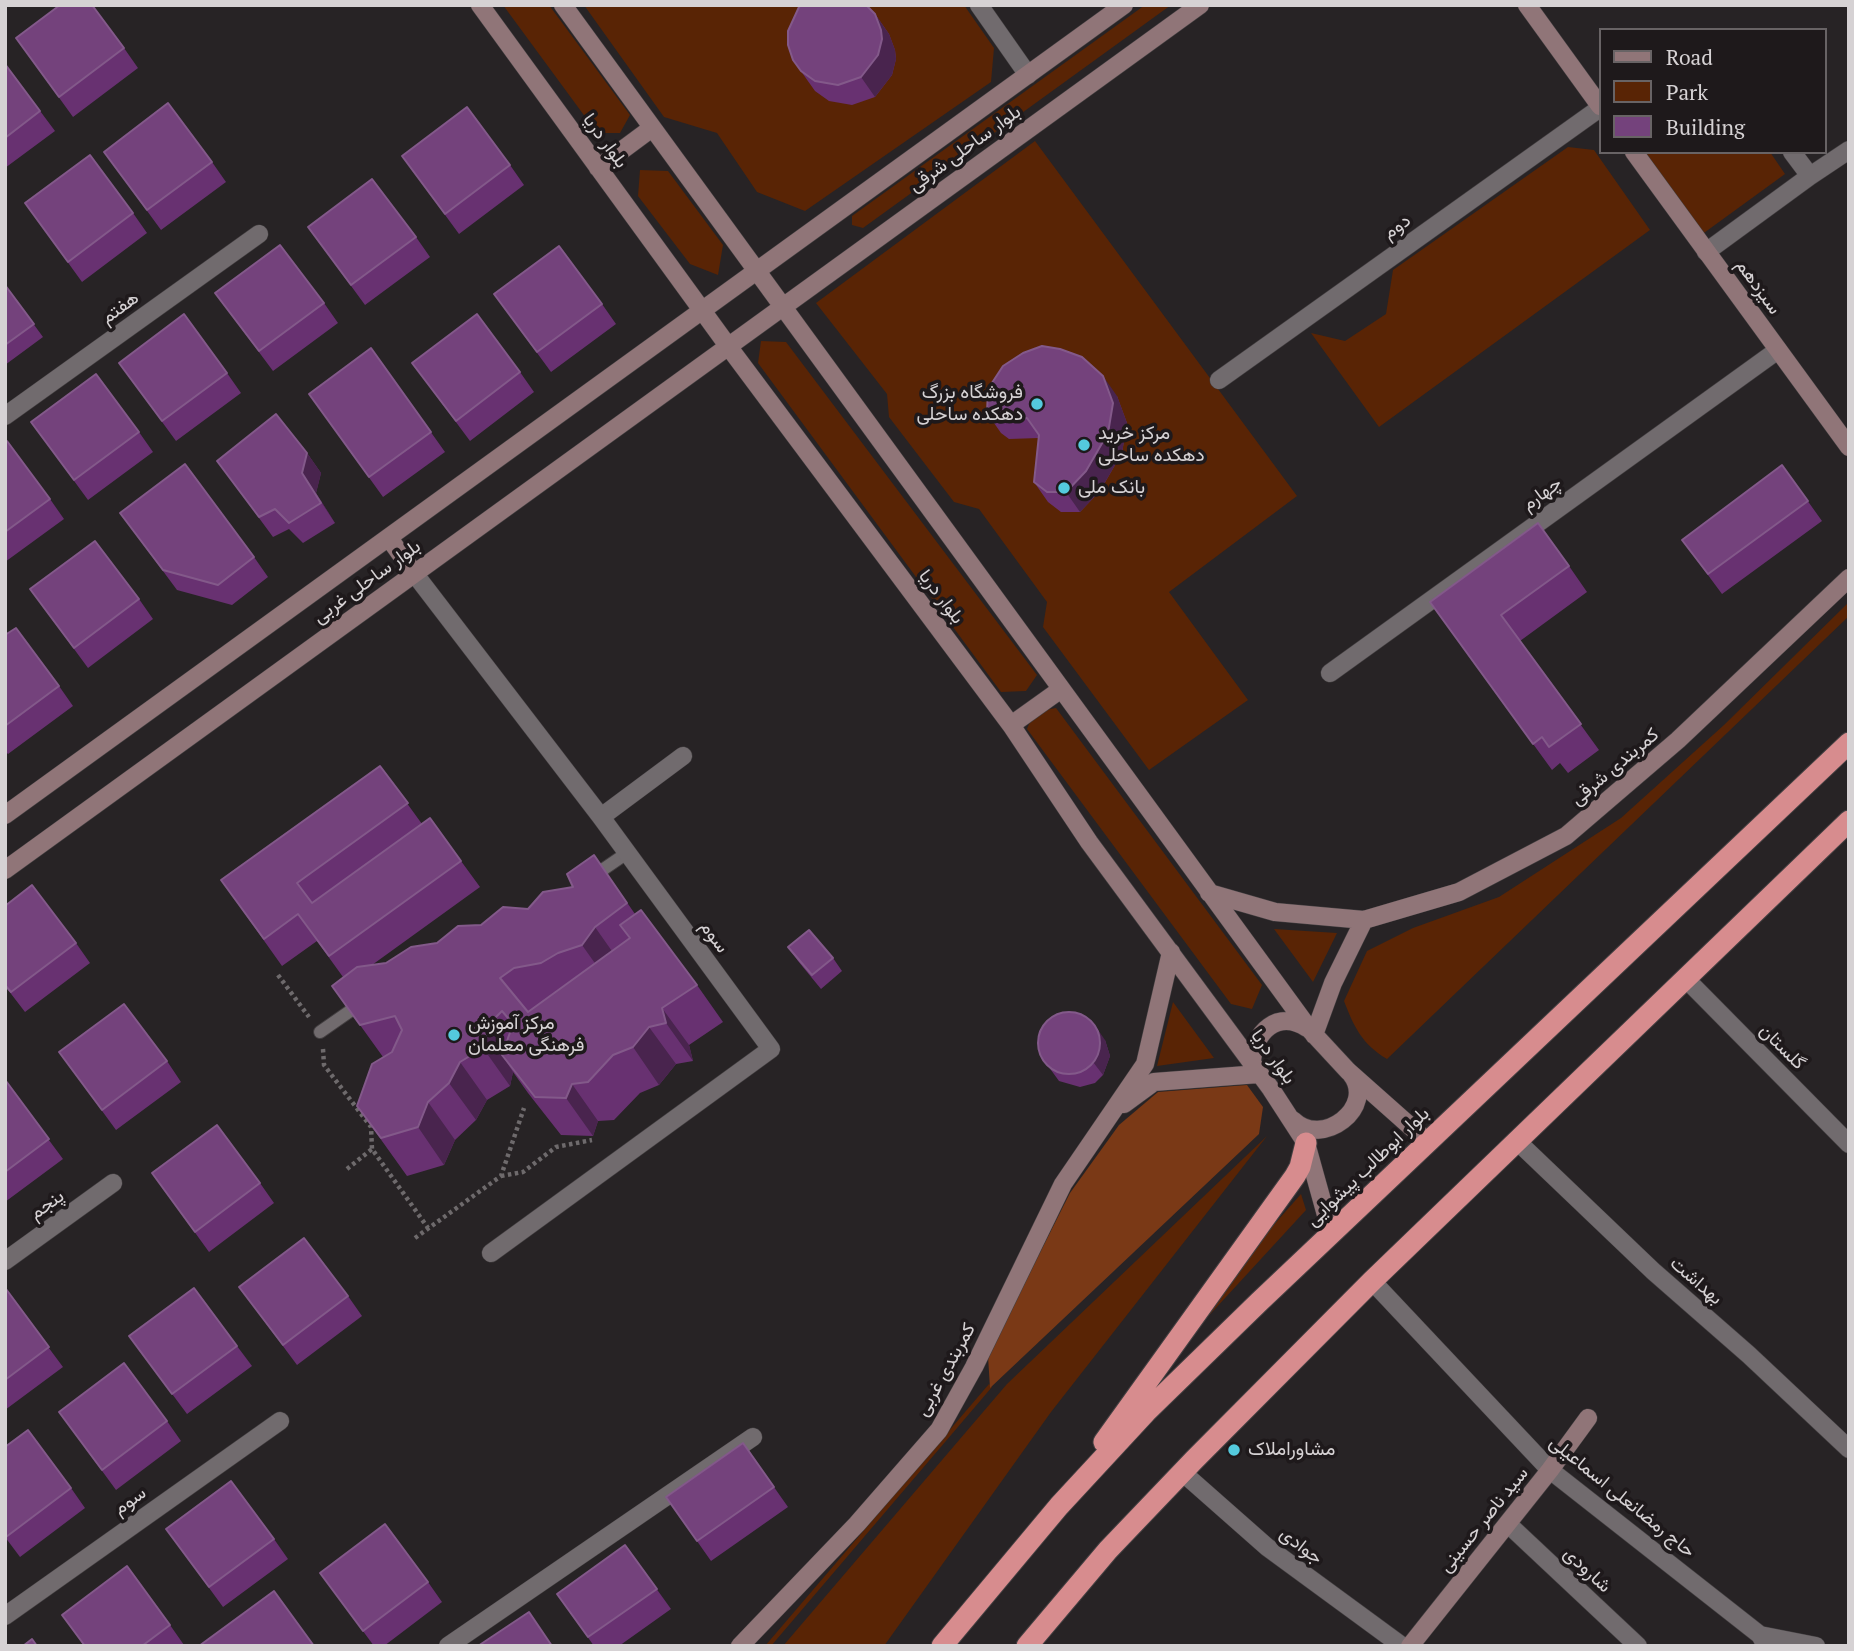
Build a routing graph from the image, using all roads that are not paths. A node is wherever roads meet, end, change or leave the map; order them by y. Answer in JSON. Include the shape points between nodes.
{"nodes":[{"id":1,"x":480,"y":5,"type":"edge"},
{"id":2,"x":563,"y":5,"type":"edge"},
{"id":3,"x":979,"y":5,"type":"edge"},
{"id":4,"x":1124,"y":5,"type":"edge"},
{"id":5,"x":1200,"y":5,"type":"edge"},
{"id":6,"x":1527,"y":5,"type":"edge"},
{"id":7,"x":1028,"y":75,"type":"junction"},
{"id":8,"x":1598,"y":104,"type":"edge"},
{"id":9,"x":1598,"y":108,"type":"edge"},
{"id":10,"x":652,"y":128,"type":"junction"},
{"id":11,"x":1849,"y":150,"type":"edge"},
{"id":12,"x":1635,"y":154,"type":"edge"},
{"id":13,"x":1794,"y":154,"type":"edge"},
{"id":14,"x":598,"y":168,"type":"junction"},
{"id":15,"x":1810,"y":176,"type":"junction"},
{"id":16,"x":259,"y":234,"type":"dead end"},
{"id":17,"x":1706,"y":252,"type":"junction"},
{"id":18,"x":756,"y":271,"type":"junction"},
{"id":19,"x":728,"y":292,"type":"joint"},
{"id":20,"x":782,"y":307,"type":"junction"},
{"id":21,"x":702,"y":311,"type":"junction"},
{"id":22,"x":753,"y":327,"type":"joint"},
{"id":23,"x":728,"y":346,"type":"junction"},
{"id":24,"x":1778,"y":350,"type":"junction"},
{"id":25,"x":1219,"y":380,"type":"dead end"},
{"id":26,"x":5,"y":416,"type":"edge"},
{"id":27,"x":1849,"y":447,"type":"edge"},
{"id":28,"x":389,"y":538,"type":"junction"},
{"id":29,"x":414,"y":573,"type":"junction"},
{"id":30,"x":1849,"y":578,"type":"edge"},
{"id":31,"x":1330,"y":673,"type":"dead end"},
{"id":32,"x":1060,"y":690,"type":"junction"},
{"id":33,"x":1011,"y":726,"type":"junction"},
{"id":34,"x":1849,"y":743,"type":"edge"},
{"id":35,"x":683,"y":756,"type":"dead end"},
{"id":36,"x":5,"y":815,"type":"edge"},
{"id":37,"x":601,"y":817,"type":"junction"},
{"id":38,"x":1849,"y":821,"type":"edge"},
{"id":39,"x":627,"y":853,"type":"junction"},
{"id":40,"x":5,"y":870,"type":"edge"},
{"id":41,"x":582,"y":885,"type":"edge"},
{"id":42,"x":1209,"y":893,"type":"junction"},
{"id":43,"x":1364,"y":920,"type":"junction"},
{"id":44,"x":1171,"y":951,"type":"junction"},
{"id":45,"x":1686,"y":979,"type":"junction"},
{"id":46,"x":375,"y":993,"type":"edge"},
{"id":47,"x":320,"y":1032,"type":"road end"},
{"id":48,"x":1312,"y":1032,"type":"junction"},
{"id":49,"x":1255,"y":1068,"type":"junction"},
{"id":50,"x":1348,"y":1071,"type":"junction"},
{"id":51,"x":1112,"y":1112,"type":"junction"},
{"id":52,"x":1290,"y":1118,"type":"junction"},
{"id":53,"x":1428,"y":1142,"type":"junction"},
{"id":54,"x":1518,"y":1142,"type":"junction"},
{"id":55,"x":1306,"y":1143,"type":"junction"},
{"id":56,"x":1849,"y":1144,"type":"edge"},
{"id":57,"x":113,"y":1183,"type":"dead end"},
{"id":58,"x":1331,"y":1233,"type":"junction"},
{"id":59,"x":491,"y":1254,"type":"dead end"},
{"id":60,"x":5,"y":1261,"type":"edge"},
{"id":61,"x":1372,"y":1281,"type":"junction"},
{"id":62,"x":1588,"y":1418,"type":"dead end"},
{"id":63,"x":280,"y":1421,"type":"dead end"},
{"id":64,"x":753,"y":1437,"type":"dead end"},
{"id":65,"x":1849,"y":1449,"type":"edge"},
{"id":66,"x":1550,"y":1471,"type":"junction"},
{"id":67,"x":1182,"y":1472,"type":"junction"},
{"id":68,"x":1049,"y":1518,"type":"junction"},
{"id":69,"x":1508,"y":1524,"type":"junction"},
{"id":70,"x":5,"y":1616,"type":"edge"},
{"id":71,"x":1763,"y":1640,"type":"edge"},
{"id":72,"x":448,"y":1646,"type":"edge"},
{"id":73,"x":740,"y":1646,"type":"edge"},
{"id":74,"x":942,"y":1646,"type":"edge"},
{"id":75,"x":1027,"y":1646,"type":"edge"},
{"id":76,"x":1402,"y":1646,"type":"edge"},
{"id":77,"x":1409,"y":1646,"type":"edge"},
{"id":78,"x":1638,"y":1646,"type":"edge"},
{"id":79,"x":1816,"y":1646,"type":"edge"}],
"edges":[{"from":1,"to":14,"type":"street","name":"بلوار دریا"},
{"from":2,"to":10,"type":"street"},
{"from":3,"to":7,"type":"street"},
{"from":4,"to":7,"type":"street","name":"بلوار ساحلی شرقی"},
{"from":5,"to":20,"type":"street","name":"بلوار ساحلی شرقی"},
{"from":6,"to":8,"type":"street"},
{"from":7,"to":18,"type":"street","name":"بلوار ساحلی شرقی"},
{"from":9,"to":25,"type":"street","name":"دوم"},
{"from":10,"to":14,"type":"street"},
{"from":10,"to":18,"type":"street"},
{"from":11,"to":15,"type":"street"},
{"from":12,"to":17,"type":"street","name":"سیزدهم"},
{"from":13,"to":15,"type":"street"},
{"from":14,"to":21,"type":"street","name":"بلوار دریا"},
{"from":15,"to":17,"type":"street"},
{"from":16,"to":26,"type":"street","name":"هفتم"},
{"from":17,"to":24,"type":"street","name":"سیزدهم"},
{"from":18,"to":19,"type":"street","name":"بلوار ساحلی شرقی"},
{"from":18,"to":20,"type":"street"},
{"from":19,"to":21,"type":"street","name":"بلوار ساحلی غربی"},
{"from":20,"to":22,"type":"street","name":"بلوار ساحلی شرقی"},
{"from":20,"to":32,"type":"street"},
{"from":21,"to":23,"type":"street","name":"بلوار دریا"},
{"from":21,"to":28,"type":"street","name":"بلوار ساحلی غربی"},
{"from":22,"to":23,"type":"street","name":"بلوار ساحلی غربی"},
{"from":23,"to":29,"type":"street","name":"بلوار ساحلی غربی"},
{"from":23,"to":33,"type":"street","name":"بلوار دریا"},
{"from":24,"to":27,"type":"street","name":"سیزدهم"},
{"from":24,"to":31,"type":"street","name":"چهارم"},
{"from":28,"to":29,"type":"street"},
{"from":28,"to":36,"type":"street","name":"بلوار ساحلی غربی"},
{"from":29,"to":37,"type":"street","name":"سوم"},
{"from":29,"to":40,"type":"street","name":"بلوار ساحلی غربی"},
{"from":30,"to":43,"type":"street","name":"کمربندی شرقی","via":[[1678,740],[1566,836],[1459,892]]},
{"from":32,"to":33,"type":"street"},
{"from":32,"to":42,"type":"street"},
{"from":33,"to":44,"type":"street","name":"بلوار دریا","via":[[1089,842]]},
{"from":34,"to":53,"type":"highway","name":"بلوار ابوطالب پیشوایی"},
{"from":35,"to":37,"type":"street"},
{"from":37,"to":39,"type":"street","name":"سوم"},
{"from":38,"to":45,"type":"highway"},
{"from":39,"to":41,"type":"lane"},
{"from":39,"to":59,"type":"street","name":"سوم","via":[[771,1049]]},
{"from":42,"to":43,"type":"street","via":[[1275,912]]},
{"from":42,"to":48,"type":"street"},
{"from":43,"to":48,"type":"street"},
{"from":44,"to":49,"type":"street","name":"بلوار دریا"},
{"from":44,"to":51,"type":"street","name":"کمربندی غربی","via":[[1145,1064]]},
{"from":45,"to":54,"type":"highway"},
{"from":45,"to":56,"type":"street","name":"گلستان"},
{"from":46,"to":47,"type":"lane"},
{"from":48,"to":49,"type":"street","via":[[1296,1020],[1274,1024],[1256,1041]]},
{"from":48,"to":50,"type":"street"},
{"from":49,"to":51,"type":"street","via":[[1154,1082]]},
{"from":49,"to":52,"type":"street","name":"بلوار دریا"},
{"from":50,"to":52,"type":"street","via":[[1356,1081],[1357,1094],[1347,1118],[1336,1126],[1310,1130]]},
{"from":50,"to":53,"type":"street"},
{"from":51,"to":73,"type":"street","name":"کمربندی غربی","via":[[1063,1184],[939,1430]]},
{"from":52,"to":55,"type":"street","name":"بلوار دریا"},
{"from":53,"to":58,"type":"highway","name":"بلوار ابوطالب پیشوایی"},
{"from":54,"to":61,"type":"highway"},
{"from":54,"to":65,"type":"street","name":"بهداشت"},
{"from":55,"to":58,"type":"street","name":"بلوار دریا"},
{"from":55,"to":68,"type":"highway","via":[[1295,1176]]},
{"from":57,"to":60,"type":"street","name":"پنجم"},
{"from":58,"to":68,"type":"highway","name":"بلوار ابوطالب پیشوایی","via":[[1146,1412]]},
{"from":61,"to":66,"type":"street","name":"حاج رمضانعلی اسماعیلی"},
{"from":61,"to":67,"type":"highway"},
{"from":62,"to":66,"type":"street","name":"سید ناصر حسینی"},
{"from":63,"to":70,"type":"street","name":"سوم"},
{"from":64,"to":72,"type":"street"},
{"from":66,"to":69,"type":"street","name":"سید ناصر حسینی"},
{"from":66,"to":71,"type":"street","name":"حاج رمضانعلی اسماعیلی"},
{"from":67,"to":75,"type":"highway"},
{"from":67,"to":76,"type":"street","name":"جوادی","via":[[1267,1547]]},
{"from":68,"to":74,"type":"highway","name":"بلوار ابوطالب پیشوایی"},
{"from":69,"to":77,"type":"street","name":"سید ناصر حسینی"},
{"from":69,"to":78,"type":"street","name":"شارودی"},
{"from":71,"to":79,"type":"street"}]}
